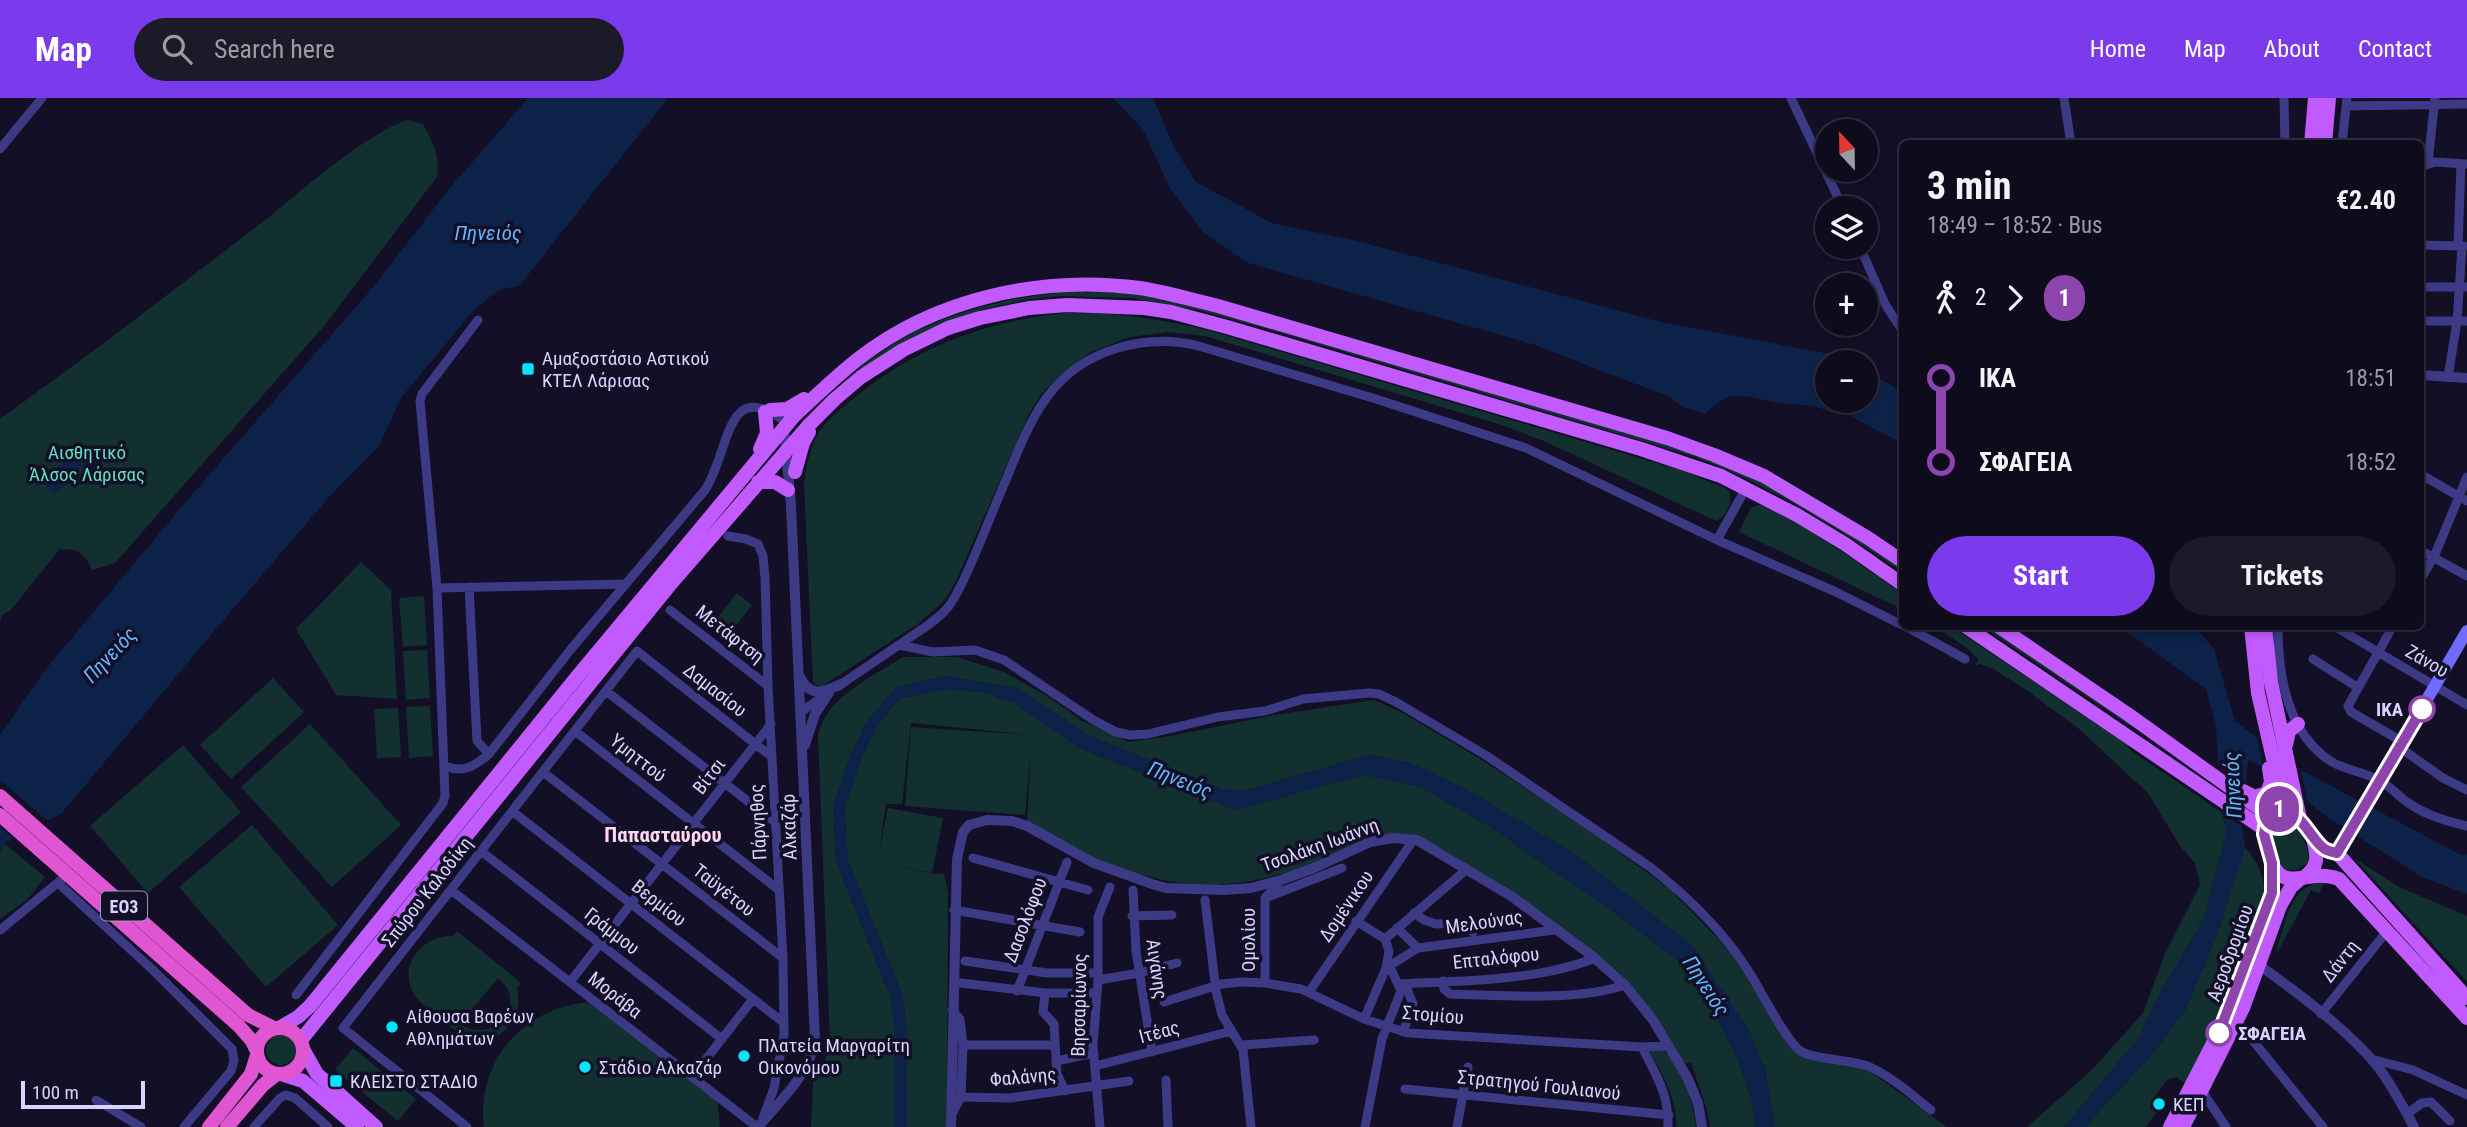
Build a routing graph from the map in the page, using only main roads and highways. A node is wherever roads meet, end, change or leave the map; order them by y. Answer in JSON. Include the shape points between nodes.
{"nodes":[{"id":1,"x":2315,"y":98,"type":"edge"},
{"id":2,"x":2329,"y":98,"type":"edge"},
{"id":3,"x":2311,"y":140,"type":"edge"},
{"id":4,"x":2325,"y":140,"type":"edge"},
{"id":5,"x":826,"y":386,"type":"junction"},
{"id":6,"x":823,"y":411,"type":"junction"},
{"id":7,"x":749,"y":469,"type":"junction"},
{"id":8,"x":795,"y":472,"type":"road end"},
{"id":9,"x":758,"y":482,"type":"junction"},
{"id":10,"x":788,"y":490,"type":"road end"},
{"id":11,"x":1899,"y":559,"type":"edge"},
{"id":12,"x":1899,"y":582,"type":"edge"},
{"id":13,"x":1971,"y":630,"type":"edge"},
{"id":14,"x":2004,"y":630,"type":"edge"},
{"id":15,"x":2251,"y":630,"type":"edge"},
{"id":16,"x":2265,"y":630,"type":"edge"},
{"id":17,"x":2467,"y":631,"type":"edge"},
{"id":18,"x":2298,"y":724,"type":"road end"},
{"id":19,"x":2281,"y":744,"type":"junction"},
{"id":20,"x":0,"y":796,"type":"edge"},
{"id":21,"x":2251,"y":800,"type":"junction"},
{"id":22,"x":2275,"y":807,"type":"junction"},
{"id":23,"x":2299,"y":814,"type":"junction"},
{"id":24,"x":0,"y":815,"type":"edge"},
{"id":25,"x":2264,"y":829,"type":"junction"},
{"id":26,"x":2311,"y":834,"type":"junction"},
{"id":27,"x":2337,"y":853,"type":"junction"},
{"id":28,"x":2272,"y":863,"type":"junction"},
{"id":29,"x":65,"y":869,"type":"junction"},
{"id":30,"x":2328,"y":876,"type":"junction"},
{"id":31,"x":2301,"y":879,"type":"junction"},
{"id":32,"x":177,"y":962,"type":"junction"},
{"id":33,"x":2467,"y":999,"type":"edge"},
{"id":34,"x":2467,"y":1018,"type":"edge"},
{"id":35,"x":277,"y":1028,"type":"junction"},
{"id":36,"x":302,"y":1045,"type":"junction"},
{"id":37,"x":257,"y":1052,"type":"junction"},
{"id":38,"x":279,"y":1074,"type":"junction"},
{"id":39,"x":209,"y":1127,"type":"edge"},
{"id":40,"x":227,"y":1127,"type":"edge"},
{"id":41,"x":357,"y":1127,"type":"edge"},
{"id":42,"x":376,"y":1127,"type":"edge"},
{"id":43,"x":2170,"y":1127,"type":"edge"},
{"id":44,"x":2183,"y":1127,"type":"edge"}],
"edges":[{"from":1,"to":3,"type":"main road"},
{"from":2,"to":4,"type":"main road"},
{"from":5,"to":7,"type":"main road"},
{"from":5,"to":7,"type":"main road","via":[[787,409],[763,409],[767,433]]},
{"from":5,"to":11,"type":"main road","via":[[906,329],[975,300],[1057,286],[1142,288],[1667,438],[1783,487]]},
{"from":6,"to":8,"type":"main road","via":[[803,443]]},
{"from":6,"to":9,"type":"main road"},
{"from":6,"to":12,"type":"main road","via":[[875,367],[959,324],[1041,306],[1132,307],[1171,313],[1669,457],[1774,502]]},
{"from":7,"to":35,"type":"main road","via":[[310,1006]]},
{"from":9,"to":10,"type":"main road","via":[[771,481]]},
{"from":9,"to":36,"type":"main road","via":[[669,586]]},
{"from":13,"to":25,"type":"main road"},
{"from":14,"to":21,"type":"main road"},
{"from":15,"to":19,"type":"main road","via":[[2265,724]]},
{"from":16,"to":19,"type":"main road"},
{"from":17,"to":27,"type":"main road"},
{"from":18,"to":19,"type":"main road"},
{"from":19,"to":21,"type":"main road","via":[[2269,789]]},
{"from":19,"to":22,"type":"main road"},
{"from":19,"to":23,"type":"main road"},
{"from":20,"to":29,"type":"highway","number":"ΕΟ3"},
{"from":21,"to":22,"type":"main road"},
{"from":22,"to":23,"type":"main road"},
{"from":22,"to":25,"type":"main road"},
{"from":23,"to":26,"type":"main road"},
{"from":24,"to":29,"type":"highway","number":"ΕΟ3"},
{"from":25,"to":28,"type":"main road"},
{"from":26,"to":27,"type":"main road","via":[[2324,848]]},
{"from":26,"to":31,"type":"main road","via":[[2315,866]]},
{"from":27,"to":30,"type":"main road","via":[[2340,865]]},
{"from":27,"to":33,"type":"main road"},
{"from":28,"to":31,"type":"main road","via":[[2282,876]]},
{"from":28,"to":43,"type":"main road","name":"Αεροδρομίου","via":[[2270,899],[2225,1020]]},
{"from":29,"to":32,"type":"highway","number":"ΕΟ3"},
{"from":30,"to":31,"type":"main road"},
{"from":30,"to":34,"type":"main road","via":[[2349,888]]},
{"from":31,"to":44,"type":"main road","name":"Αεροδρομίου","via":[[2280,906],[2237,1021]]},
{"from":32,"to":35,"type":"highway","number":"ΕΟ3","via":[[258,1022]]},
{"from":32,"to":37,"type":"highway","number":"ΕΟ3","via":[[247,1034]]},
{"from":35,"to":36,"type":"highway","number":"ΕΟ3","via":[[295,1034]]},
{"from":35,"to":37,"type":"highway","via":[[262,1036]]},
{"from":36,"to":38,"type":"highway","via":[[298,1066]]},
{"from":36,"to":42,"type":"main road","number":"ΕΟ3","via":[[317,1074]]},
{"from":37,"to":38,"type":"highway","number":"ΕΟ3","via":[[264,1068]]},
{"from":37,"to":39,"type":"highway","via":[[251,1074]]},
{"from":38,"to":40,"type":"highway","via":[[263,1085]]},
{"from":38,"to":41,"type":"main road","number":"ΕΟ3","via":[[303,1081]]}]}
